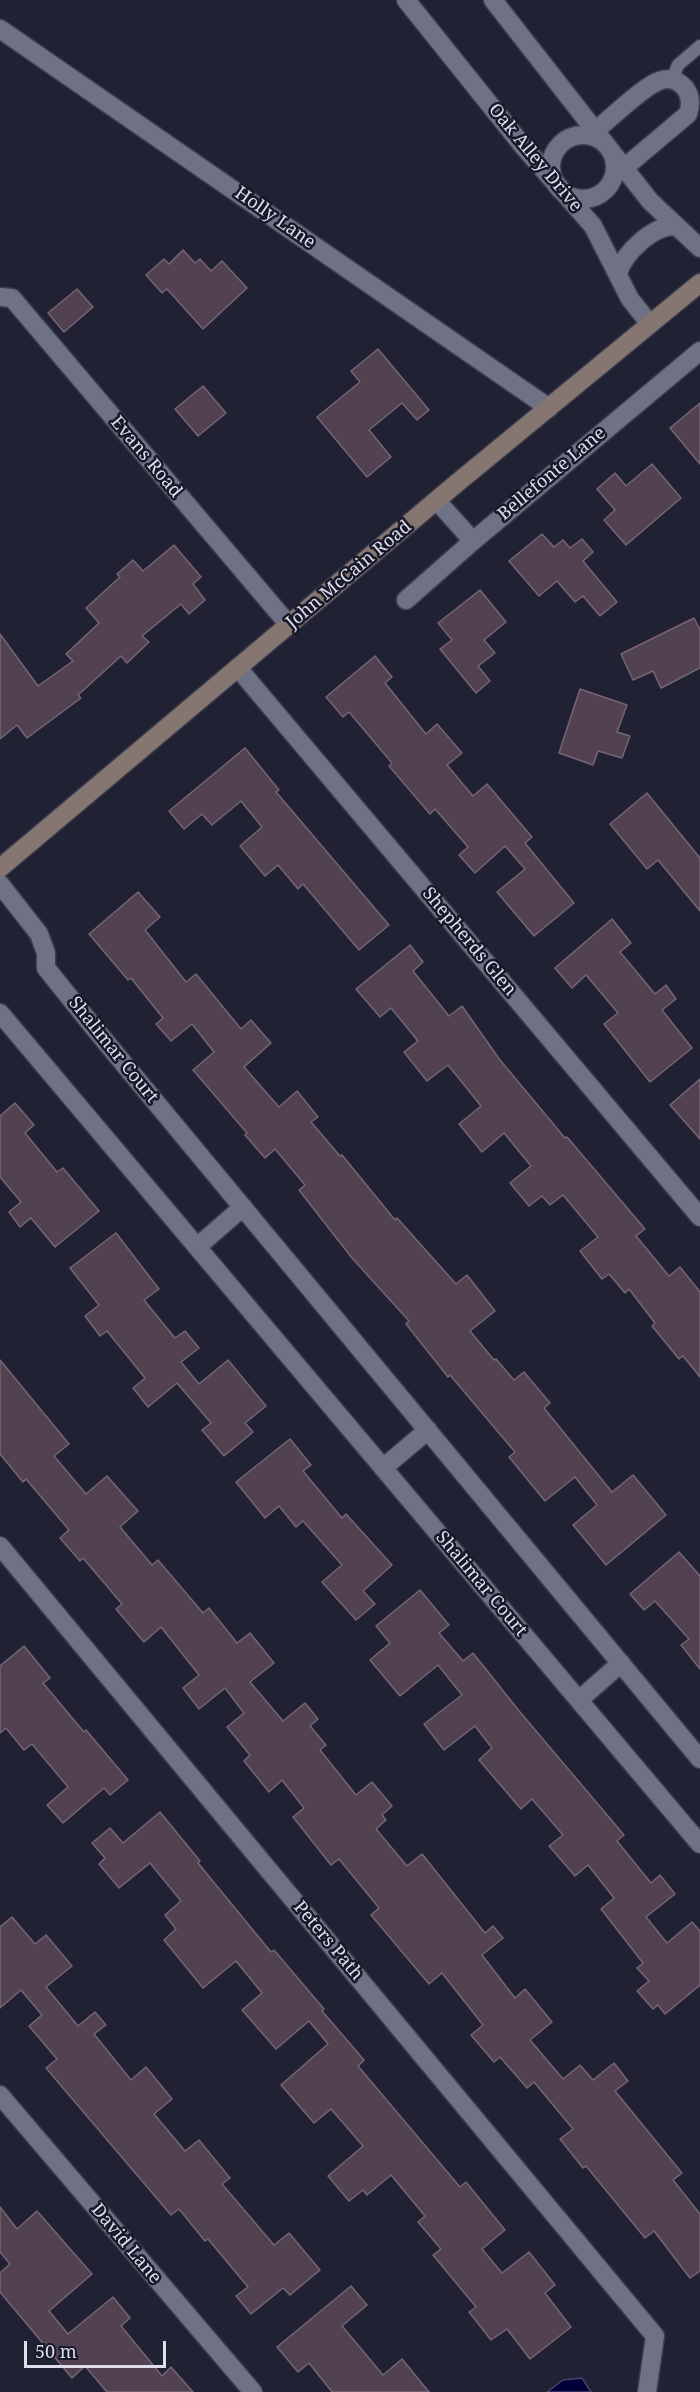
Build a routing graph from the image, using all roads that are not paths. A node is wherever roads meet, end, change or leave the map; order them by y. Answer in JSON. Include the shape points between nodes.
{"nodes":[{"id":1,"x":406,"y":0,"type":"edge"},
{"id":2,"x":493,"y":0,"type":"edge"},
{"id":3,"x":0,"y":29,"type":"edge"},
{"id":4,"x":700,"y":46,"type":"edge"},
{"id":5,"x":672,"y":80,"type":"junction"},
{"id":6,"x":595,"y":131,"type":"junction"},
{"id":7,"x":607,"y":146,"type":"junction"},
{"id":8,"x":624,"y":168,"type":"junction"},
{"id":9,"x":556,"y":184,"type":"junction"},
{"id":10,"x":676,"y":226,"type":"junction"},
{"id":11,"x":700,"y":248,"type":"edge"},
{"id":12,"x":618,"y":273,"type":"junction"},
{"id":13,"x":700,"y":283,"type":"edge"},
{"id":14,"x":0,"y":297,"type":"edge"},
{"id":15,"x":650,"y":324,"type":"junction"},
{"id":16,"x":700,"y":351,"type":"edge"},
{"id":17,"x":549,"y":408,"type":"junction"},
{"id":18,"x":437,"y":501,"type":"junction"},
{"id":19,"x":473,"y":541,"type":"junction"},
{"id":20,"x":406,"y":600,"type":"dead end"},
{"id":21,"x":289,"y":625,"type":"junction"},
{"id":22,"x":238,"y":668,"type":"junction"},
{"id":23,"x":0,"y":868,"type":"edge"},
{"id":24,"x":0,"y":884,"type":"edge"},
{"id":25,"x":0,"y":1013,"type":"edge"},
{"id":26,"x":243,"y":1207,"type":"junction"},
{"id":27,"x":700,"y":1217,"type":"edge"},
{"id":28,"x":197,"y":1247,"type":"junction"},
{"id":29,"x":428,"y":1430,"type":"junction"},
{"id":30,"x":383,"y":1468,"type":"junction"},
{"id":31,"x":0,"y":1546,"type":"edge"},
{"id":32,"x":621,"y":1664,"type":"junction"},
{"id":33,"x":579,"y":1700,"type":"junction"},
{"id":34,"x":700,"y":1759,"type":"edge"},
{"id":35,"x":700,"y":1844,"type":"edge"},
{"id":36,"x":0,"y":2095,"type":"edge"},
{"id":37,"x":253,"y":2392,"type":"edge"},
{"id":38,"x":647,"y":2392,"type":"edge"}],
"edges":[{"from":1,"to":9,"type":"street","name":"Oak Alley Drive"},
{"from":2,"to":6,"type":"street"},
{"from":3,"to":17,"type":"street","name":"Holly Lane"},
{"from":4,"to":5,"type":"lane","via":[[678,65]]},
{"from":5,"to":6,"type":"street","via":[[652,85]]},
{"from":5,"to":8,"type":"street","via":[[687,91],[687,114]]},
{"from":6,"to":7,"type":"street"},
{"from":7,"to":8,"type":"street"},
{"from":7,"to":9,"type":"street","via":[[589,135],[568,138],[554,154],[552,175]]},
{"from":7,"to":9,"type":"street","via":[[613,155],[614,175],[602,192],[583,199],[563,192]]},
{"from":8,"to":10,"type":"street"},
{"from":9,"to":12,"type":"street","name":"Oak Alley Drive","via":[[592,226]]},
{"from":10,"to":11,"type":"street"},
{"from":10,"to":12,"type":"street","via":[[654,232],[631,252]]},
{"from":12,"to":15,"type":"street","name":"Oak Alley Drive","via":[[630,299]]},
{"from":13,"to":15,"type":"main road","name":"John McCain Road"},
{"from":14,"to":21,"type":"street","name":"Evans Road","via":[[12,298]]},
{"from":15,"to":17,"type":"main road","name":"John McCain Road"},
{"from":16,"to":19,"type":"street","name":"Bellefonte Lane"},
{"from":17,"to":18,"type":"main road","name":"John McCain Road"},
{"from":18,"to":19,"type":"street"},
{"from":18,"to":21,"type":"main road","name":"John McCain Road"},
{"from":19,"to":20,"type":"street","name":"Bellefonte Lane"},
{"from":21,"to":22,"type":"main road","name":"John McCain Road"},
{"from":22,"to":23,"type":"main road","name":"John McCain Road"},
{"from":22,"to":27,"type":"street","name":"Shepherds Glen"},
{"from":24,"to":26,"type":"street","name":"Shalimar Court","via":[[39,934],[46,953],[46,968]]},
{"from":25,"to":28,"type":"street","name":"Shalimar Court"},
{"from":26,"to":28,"type":"street"},
{"from":26,"to":29,"type":"street","name":"Shalimar Court"},
{"from":28,"to":30,"type":"street","name":"Shalimar Court"},
{"from":29,"to":30,"type":"street"},
{"from":29,"to":32,"type":"street","name":"Shalimar Court"},
{"from":30,"to":33,"type":"street","name":"Shalimar Court"},
{"from":31,"to":38,"type":"street","name":"Peters Path","via":[[655,2336]]},
{"from":32,"to":33,"type":"street"},
{"from":32,"to":34,"type":"street","name":"Shalimar Court"},
{"from":33,"to":35,"type":"street","name":"Shalimar Court"},
{"from":36,"to":37,"type":"street","name":"David Lane"}]}
